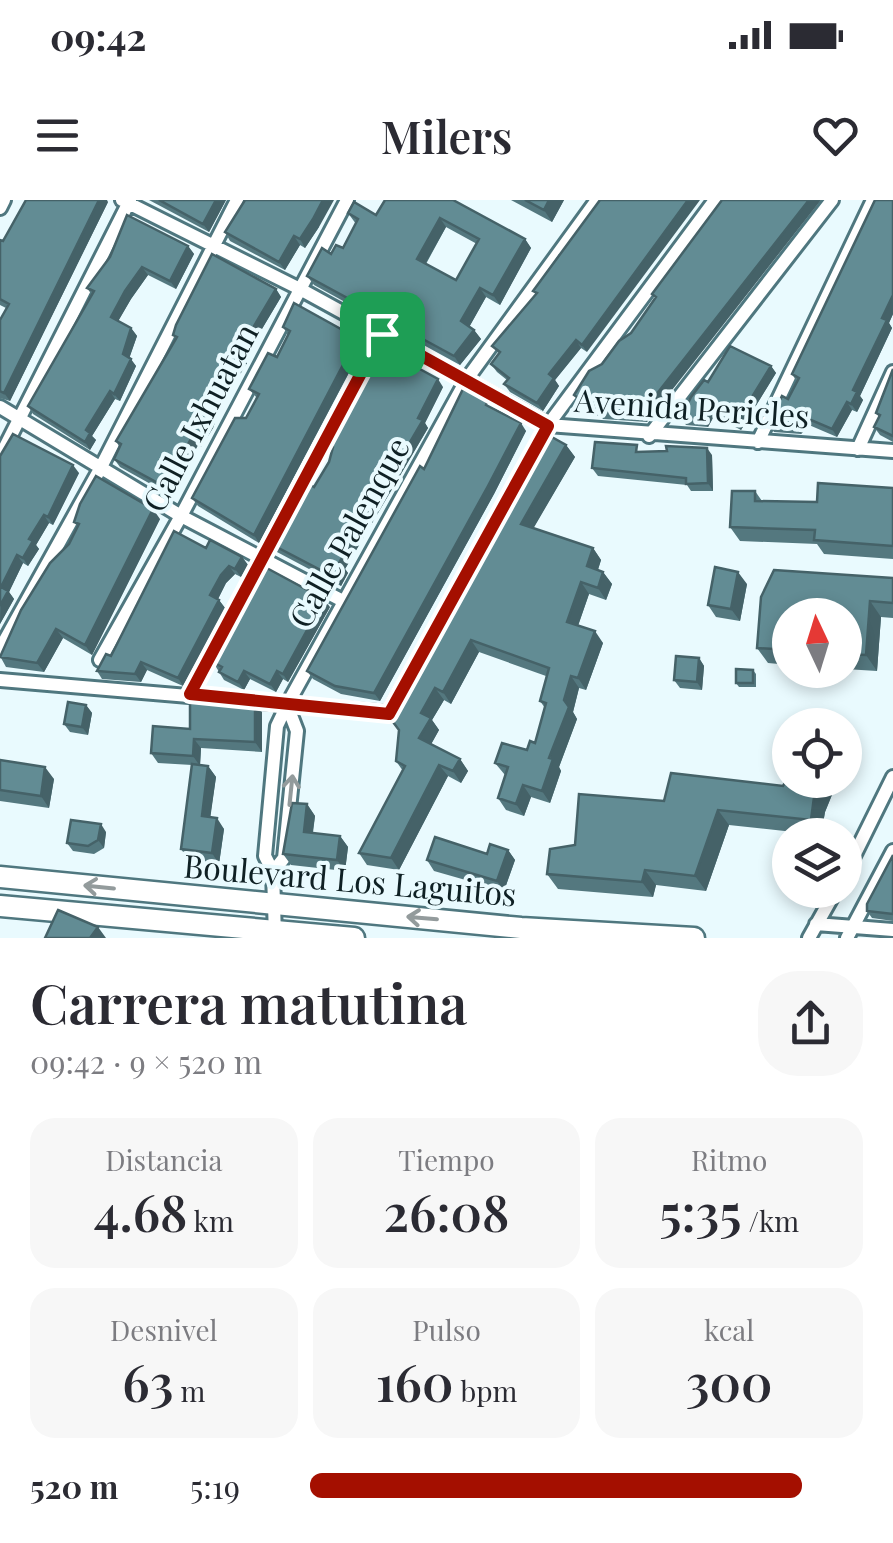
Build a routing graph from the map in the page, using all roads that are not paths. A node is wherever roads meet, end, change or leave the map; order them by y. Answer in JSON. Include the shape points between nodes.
{"nodes":[{"id":1,"x":4,"y":200,"type":"edge"},
{"id":2,"x":237,"y":200,"type":"edge"},
{"id":3,"x":347,"y":200,"type":"edge"},
{"id":4,"x":598,"y":200,"type":"edge"},
{"id":5,"x":714,"y":200,"type":"edge"},
{"id":6,"x":832,"y":200,"type":"edge"},
{"id":7,"x":873,"y":200,"type":"edge"},
{"id":8,"x":126,"y":201,"type":"edge"},
{"id":9,"x":0,"y":208,"type":"edge"},
{"id":10,"x":213,"y":247,"type":"junction"},
{"id":11,"x":300,"y":288,"type":"junction"},
{"id":12,"x":382,"y":334,"type":"junction"},
{"id":13,"x":893,"y":372,"type":"edge"},
{"id":14,"x":466,"y":379,"type":"junction"},
{"id":15,"x":0,"y":407,"type":"edge"},
{"id":16,"x":21,"y":418,"type":"junction"},
{"id":17,"x":548,"y":426,"type":"junction"},
{"id":18,"x":649,"y":436,"type":"junction"},
{"id":19,"x":758,"y":442,"type":"junction"},
{"id":20,"x":858,"y":449,"type":"junction"},
{"id":21,"x":893,"y":452,"type":"edge"},
{"id":22,"x":0,"y":457,"type":"edge"},
{"id":23,"x":100,"y":469,"type":"junction"},
{"id":24,"x":511,"y":493,"type":"edge"},
{"id":25,"x":181,"y":516,"type":"junction"},
{"id":26,"x":263,"y":562,"type":"junction"},
{"id":27,"x":464,"y":578,"type":"edge"},
{"id":28,"x":342,"y":601,"type":"junction"},
{"id":29,"x":0,"y":649,"type":"edge"},
{"id":30,"x":100,"y":660,"type":"edge"},
{"id":31,"x":0,"y":680,"type":"edge"},
{"id":32,"x":190,"y":694,"type":"junction"},
{"id":33,"x":288,"y":705,"type":"junction"},
{"id":34,"x":893,"y":776,"type":"edge"},
{"id":35,"x":862,"y":839,"type":"edge"},
{"id":36,"x":893,"y":851,"type":"edge"},
{"id":37,"x":0,"y":878,"type":"edge"},
{"id":38,"x":270,"y":904,"type":"junction"},
{"id":39,"x":825,"y":908,"type":"edge"},
{"id":40,"x":1,"y":910,"type":"edge"},
{"id":41,"x":816,"y":924,"type":"junction"},
{"id":42,"x":146,"y":929,"type":"edge"},
{"id":43,"x":893,"y":930,"type":"edge"},
{"id":44,"x":850,"y":932,"type":"edge"},
{"id":45,"x":275,"y":934,"type":"edge"},
{"id":46,"x":354,"y":938,"type":"edge"},
{"id":47,"x":694,"y":938,"type":"edge"},
{"id":48,"x":809,"y":938,"type":"edge"}],
"edges":[{"from":1,"to":9,"type":"street"},
{"from":2,"to":10,"type":"street"},
{"from":3,"to":11,"type":"street","name":"Calle Ixhuatan"},
{"from":4,"to":14,"type":"street","name":"Calle Palenque"},
{"from":5,"to":17,"type":"street"},
{"from":6,"to":18,"type":"street"},
{"from":7,"to":19,"type":"street"},
{"from":8,"to":10,"type":"street","name":"Avenida Pericles"},
{"from":8,"to":16,"type":"street"},
{"from":10,"to":11,"type":"street","name":"Avenida Pericles"},
{"from":10,"to":23,"type":"street"},
{"from":11,"to":12,"type":"street","name":"Avenida Pericles"},
{"from":11,"to":25,"type":"street","name":"Calle Ixhuatan"},
{"from":12,"to":14,"type":"street","name":"Avenida Pericles"},
{"from":12,"to":26,"type":"street"},
{"from":13,"to":20,"type":"street"},
{"from":14,"to":17,"type":"street","name":"Avenida Pericles"},
{"from":14,"to":28,"type":"street","name":"Calle Palenque"},
{"from":15,"to":16,"type":"street"},
{"from":16,"to":22,"type":"street"},
{"from":16,"to":23,"type":"street"},
{"from":17,"to":18,"type":"street","name":"Avenida Pericles"},
{"from":17,"to":24,"type":"street"},
{"from":18,"to":19,"type":"street","name":"Avenida Pericles"},
{"from":19,"to":20,"type":"street","name":"Avenida Pericles"},
{"from":20,"to":21,"type":"street","name":"Avenida Pericles"},
{"from":23,"to":25,"type":"street"},
{"from":23,"to":29,"type":"street"},
{"from":25,"to":26,"type":"street"},
{"from":25,"to":30,"type":"street","name":"Calle Ixhuatan"},
{"from":26,"to":28,"type":"street"},
{"from":26,"to":32,"type":"street"},
{"from":27,"to":33,"type":"street","via":[[389,714]]},
{"from":28,"to":33,"type":"street","name":"Calle Palenque"},
{"from":31,"to":32,"type":"street"},
{"from":32,"to":33,"type":"street"},
{"from":33,"to":38,"type":"street","via":[[297,731],[284,858],[273,872]]},
{"from":34,"to":35,"type":"street"},
{"from":36,"to":44,"type":"street"},
{"from":38,"to":37,"type":"main road","name":"Boulevard Los Laguitos","one_way":true},
{"from":38,"to":45,"type":"street"},
{"from":47,"to":38,"type":"main road","name":"Boulevard Los Laguitos","one_way":true},
{"from":39,"to":41,"type":"street"},
{"from":40,"to":42,"type":"main road","name":"Boulevard Los Laguitos"},
{"from":41,"to":44,"type":"street"},
{"from":41,"to":48,"type":"street"},
{"from":42,"to":45,"type":"main road","name":"Boulevard Los Laguitos"},
{"from":43,"to":44,"type":"street"},
{"from":45,"to":46,"type":"main road","name":"Boulevard Los Laguitos"}]}
